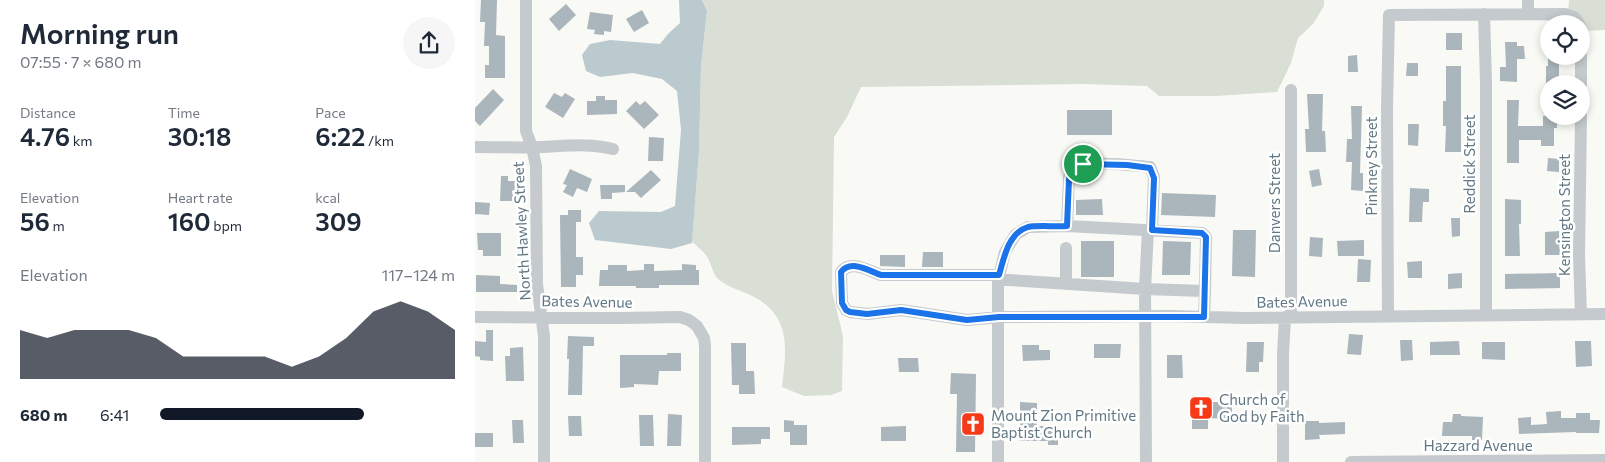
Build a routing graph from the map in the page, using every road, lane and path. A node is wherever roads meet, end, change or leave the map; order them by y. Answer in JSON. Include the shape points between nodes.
{"nodes":[{"id":1,"x":526,"y":0,"type":"edge"},
{"id":2,"x":1528,"y":0,"type":"edge"},
{"id":3,"x":1484,"y":14,"type":"junction"},
{"id":4,"x":1528,"y":14,"type":"junction"},
{"id":5,"x":1569,"y":15,"type":"edge"},
{"id":6,"x":1291,"y":90,"type":"dead end"},
{"id":7,"x":1581,"y":125,"type":"edge"},
{"id":8,"x":475,"y":147,"type":"edge"},
{"id":9,"x":532,"y":147,"type":"junction"},
{"id":10,"x":613,"y":149,"type":"dead end"},
{"id":11,"x":1067,"y":226,"type":"junction"},
{"id":12,"x":1150,"y":230,"type":"junction"},
{"id":13,"x":1066,"y":248,"type":"dead end"},
{"id":14,"x":999,"y":278,"type":"junction"},
{"id":15,"x":1066,"y":284,"type":"junction"},
{"id":16,"x":1145,"y":289,"type":"junction"},
{"id":17,"x":1205,"y":291,"type":"junction"},
{"id":18,"x":1581,"y":314,"type":"junction"},
{"id":19,"x":1605,"y":314,"type":"edge"},
{"id":20,"x":1486,"y":315,"type":"junction"},
{"id":21,"x":1145,"y":316,"type":"junction"},
{"id":22,"x":1388,"y":316,"type":"junction"},
{"id":23,"x":475,"y":317,"type":"edge"},
{"id":24,"x":542,"y":317,"type":"junction"},
{"id":25,"x":999,"y":317,"type":"junction"},
{"id":26,"x":1204,"y":317,"type":"junction"},
{"id":27,"x":1288,"y":317,"type":"junction"},
{"id":28,"x":1605,"y":460,"type":"edge"},
{"id":29,"x":544,"y":462,"type":"edge"},
{"id":30,"x":705,"y":462,"type":"edge"},
{"id":31,"x":998,"y":462,"type":"edge"},
{"id":32,"x":1146,"y":462,"type":"edge"},
{"id":33,"x":1283,"y":462,"type":"edge"},
{"id":34,"x":1351,"y":462,"type":"edge"}],
"edges":[{"from":1,"to":9,"type":"street","name":"North Hawley Street","via":[[526,131]]},
{"from":2,"to":4,"type":"street"},
{"from":3,"to":4,"type":"street"},
{"from":3,"to":20,"type":"street","name":"Reddick Street"},
{"from":3,"to":22,"type":"street","name":"Pinkney Street","via":[[1389,15]]},
{"from":4,"to":5,"type":"street"},
{"from":6,"to":27,"type":"street","name":"Danvers Street"},
{"from":7,"to":18,"type":"street","name":"Kensington Street"},
{"from":8,"to":9,"type":"street"},
{"from":9,"to":10,"type":"street","via":[[592,145]]},
{"from":9,"to":24,"type":"street","name":"North Hawley Street","via":[[536,166],[537,284]]},
{"from":11,"to":12,"type":"street"},
{"from":11,"to":12,"type":"street","via":[[1071,169],[1083,164],[1127,165],[1150,168],[1154,178]]},
{"from":11,"to":14,"type":"street","via":[[1028,227],[1015,235],[1005,252]]},
{"from":12,"to":16,"type":"street"},
{"from":12,"to":17,"type":"street","via":[[1202,233],[1206,237]]},
{"from":13,"to":15,"type":"street"},
{"from":14,"to":15,"type":"street"},
{"from":14,"to":25,"type":"street"},
{"from":14,"to":25,"type":"street","name":"Bates Avenue","via":[[881,275],[863,267],[844,268],[841,272],[842,303],[850,312],[867,314],[901,310],[967,320]]},
{"from":15,"to":16,"type":"street"},
{"from":16,"to":17,"type":"street"},
{"from":16,"to":21,"type":"street"},
{"from":17,"to":26,"type":"street"},
{"from":18,"to":19,"type":"street","name":"Bates Avenue"},
{"from":18,"to":20,"type":"street","name":"Bates Avenue"},
{"from":20,"to":22,"type":"street","name":"Bates Avenue"},
{"from":21,"to":25,"type":"street","name":"Bates Avenue"},
{"from":21,"to":26,"type":"street","name":"Bates Avenue"},
{"from":21,"to":32,"type":"street"},
{"from":22,"to":27,"type":"street","name":"Bates Avenue"},
{"from":23,"to":24,"type":"street","name":"Bates Avenue"},
{"from":24,"to":29,"type":"street","name":"North Hawley Street"},
{"from":24,"to":30,"type":"street","name":"Bates Avenue","via":[[680,317],[697,326],[705,347]]},
{"from":25,"to":31,"type":"street"},
{"from":26,"to":27,"type":"street","name":"Bates Avenue"},
{"from":27,"to":33,"type":"street","name":"Danvers Street","via":[[1283,354]]},
{"from":28,"to":34,"type":"street","name":"Hazzard Avenue"}]}
